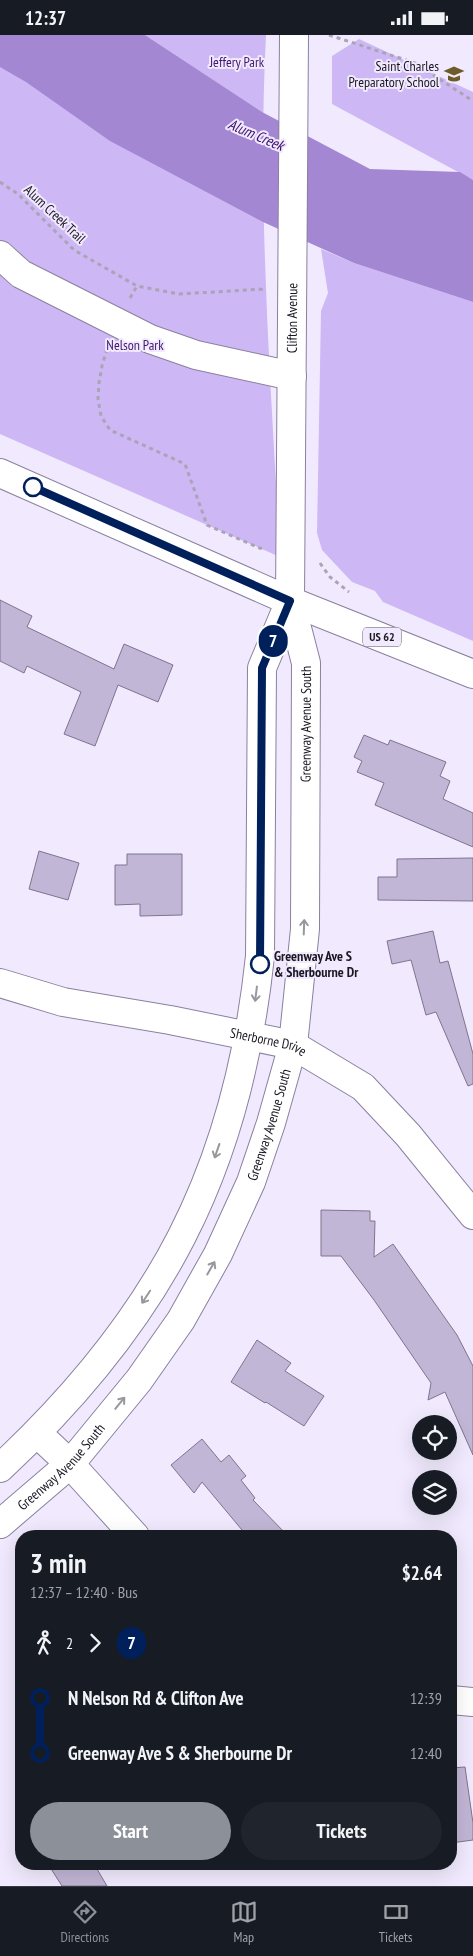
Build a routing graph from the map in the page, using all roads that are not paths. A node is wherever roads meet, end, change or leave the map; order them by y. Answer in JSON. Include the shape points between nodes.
{"nodes":[{"id":1,"x":294,"y":35,"type":"edge"},
{"id":2,"x":0,"y":255,"type":"edge"},
{"id":3,"x":292,"y":376,"type":"junction"},
{"id":4,"x":0,"y":473,"type":"edge"},
{"id":5,"x":290,"y":601,"type":"junction"},
{"id":6,"x":473,"y":674,"type":"edge"},
{"id":7,"x":0,"y":983,"type":"edge"},
{"id":8,"x":249,"y":1036,"type":"junction"},
{"id":9,"x":293,"y":1045,"type":"junction"},
{"id":10,"x":473,"y":1215,"type":"edge"},
{"id":11,"x":37,"y":1433,"type":"junction"},
{"id":12,"x":70,"y":1464,"type":"junction"},
{"id":13,"x":0,"y":1468,"type":"edge"},
{"id":14,"x":0,"y":1524,"type":"edge"},
{"id":15,"x":130,"y":1530,"type":"edge"},
{"id":16,"x":457,"y":1701,"type":"edge"},
{"id":17,"x":473,"y":1702,"type":"edge"}],
"edges":[{"from":1,"to":3,"type":"street","name":"Clifton Avenue","via":[[279,290]]},
{"from":2,"to":3,"type":"street","via":[[21,274],[150,339],[196,355]]},
{"from":3,"to":5,"type":"street","name":"Clifton Avenue"},
{"from":4,"to":5,"type":"street","number":"US 62"},
{"from":5,"to":6,"type":"street","number":"US 62"},
{"from":5,"to":8,"type":"street","one_way":true,"via":[[262,668],[260,956]]},
{"from":9,"to":5,"type":"street","name":"Greenway Avenue South","one_way":true,"via":[[305,929],[306,663]]},
{"from":7,"to":8,"type":"street","name":"Sherborne Drive","via":[[63,1002]]},
{"from":8,"to":9,"type":"street","name":"Sherborne Drive"},
{"from":8,"to":11,"type":"street","one_way":true,"via":[[227,1122],[182,1236],[108,1352]]},
{"from":9,"to":10,"type":"street","name":"Sherborne Drive","via":[[363,1087],[408,1135]]},
{"from":12,"to":9,"type":"street","name":"Greenway Avenue South","one_way":true,"via":[[139,1380],[181,1320],[218,1255],[251,1182]]},
{"from":11,"to":12,"type":"street"},
{"from":11,"to":13,"type":"street"},
{"from":12,"to":14,"type":"street","name":"Greenway Avenue South"},
{"from":12,"to":15,"type":"street"},
{"from":16,"to":17,"type":"street"}]}
